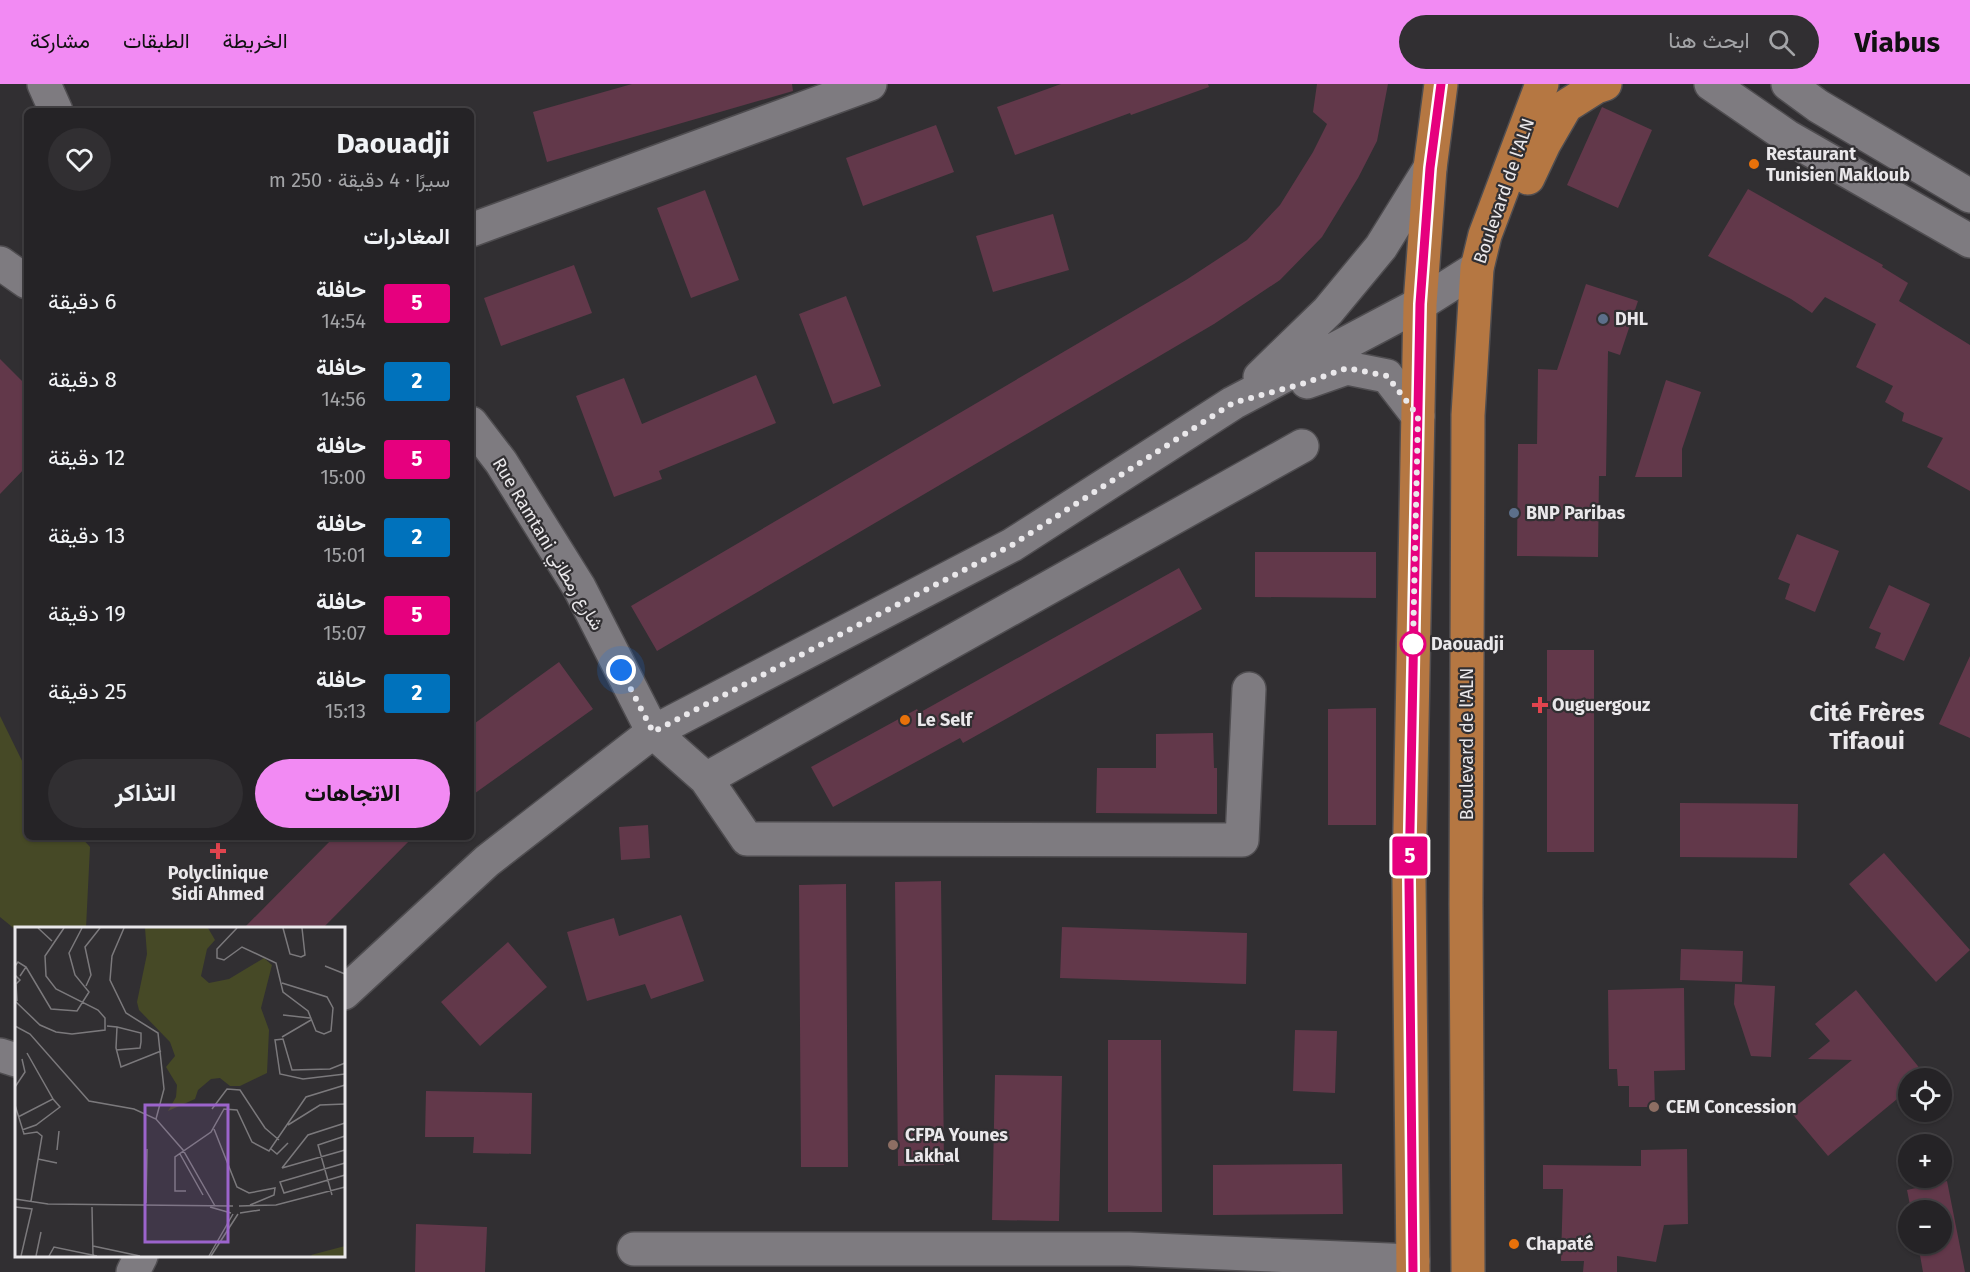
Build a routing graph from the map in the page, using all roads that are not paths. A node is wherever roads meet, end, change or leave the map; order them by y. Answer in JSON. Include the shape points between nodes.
{"nodes":[{"id":1,"x":44,"y":84,"type":"edge"},
{"id":2,"x":870,"y":84,"type":"edge"},
{"id":3,"x":1441,"y":84,"type":"edge"},
{"id":4,"x":1542,"y":84,"type":"edge"},
{"id":5,"x":1605,"y":84,"type":"edge"},
{"id":6,"x":1710,"y":84,"type":"edge"},
{"id":7,"x":1788,"y":84,"type":"edge"},
{"id":8,"x":55,"y":108,"type":"edge"},
{"id":9,"x":1430,"y":168,"type":"junction"},
{"id":10,"x":1970,"y":196,"type":"edge"},
{"id":11,"x":474,"y":229,"type":"edge"},
{"id":12,"x":1970,"y":241,"type":"edge"},
{"id":13,"x":0,"y":263,"type":"edge"},
{"id":14,"x":1477,"y":268,"type":"junction"},
{"id":15,"x":24,"y":280,"type":"edge"},
{"id":16,"x":1420,"y":304,"type":"junction"},
{"id":17,"x":1233,"y":403,"type":"junction"},
{"id":18,"x":1418,"y":416,"type":"junction"},
{"id":19,"x":474,"y":427,"type":"edge"},
{"id":20,"x":1302,"y":446,"type":"dead end"},
{"id":21,"x":1249,"y":689,"type":"dead end"},
{"id":22,"x":653,"y":732,"type":"junction"},
{"id":23,"x":706,"y":779,"type":"junction"},
{"id":24,"x":345,"y":992,"type":"edge"},
{"id":25,"x":0,"y":1055,"type":"edge"},
{"id":26,"x":15,"y":1060,"type":"edge"},
{"id":27,"x":634,"y":1249,"type":"dead end"},
{"id":28,"x":140,"y":1257,"type":"edge"},
{"id":29,"x":1413,"y":1266,"type":"edge"},
{"id":30,"x":133,"y":1272,"type":"edge"},
{"id":31,"x":1468,"y":1272,"type":"edge"}],
"edges":[{"from":1,"to":8,"type":"street"},
{"from":2,"to":11,"type":"street"},
{"from":3,"to":9,"type":"main road"},
{"from":4,"to":14,"type":"main road","name":"Boulevard de l'ALN","via":[[1485,235]]},
{"from":5,"to":14,"type":"main road","via":[[1566,106]]},
{"from":6,"to":12,"type":"street","via":[[1788,136]]},
{"from":7,"to":10,"type":"street","via":[[1818,106]]},
{"from":9,"to":16,"type":"main road"},
{"from":9,"to":17,"type":"street","via":[[1381,247],[1328,311]]},
{"from":13,"to":15,"type":"street"},
{"from":14,"to":16,"type":"street"},
{"from":14,"to":31,"type":"main road","name":"Boulevard de l'ALN","via":[[1468,427]]},
{"from":16,"to":17,"type":"street"},
{"from":16,"to":18,"type":"main road"},
{"from":17,"to":18,"type":"street","via":[[1347,368],[1387,376]]},
{"from":17,"to":22,"type":"street","via":[[1012,545]]},
{"from":18,"to":29,"type":"main road","via":[[1409,880]]},
{"from":19,"to":22,"type":"street","name":"Rue Ramtani شارع رمطاني","via":[[501,462],[579,587]]},
{"from":20,"to":23,"type":"street"},
{"from":21,"to":23,"type":"street","via":[[1242,840],[747,838]]},
{"from":22,"to":23,"type":"street"},
{"from":22,"to":24,"type":"street","via":[[487,861]]},
{"from":25,"to":26,"type":"street"},
{"from":27,"to":29,"type":"street","via":[[1129,1249]]},
{"from":28,"to":30,"type":"street"}]}
